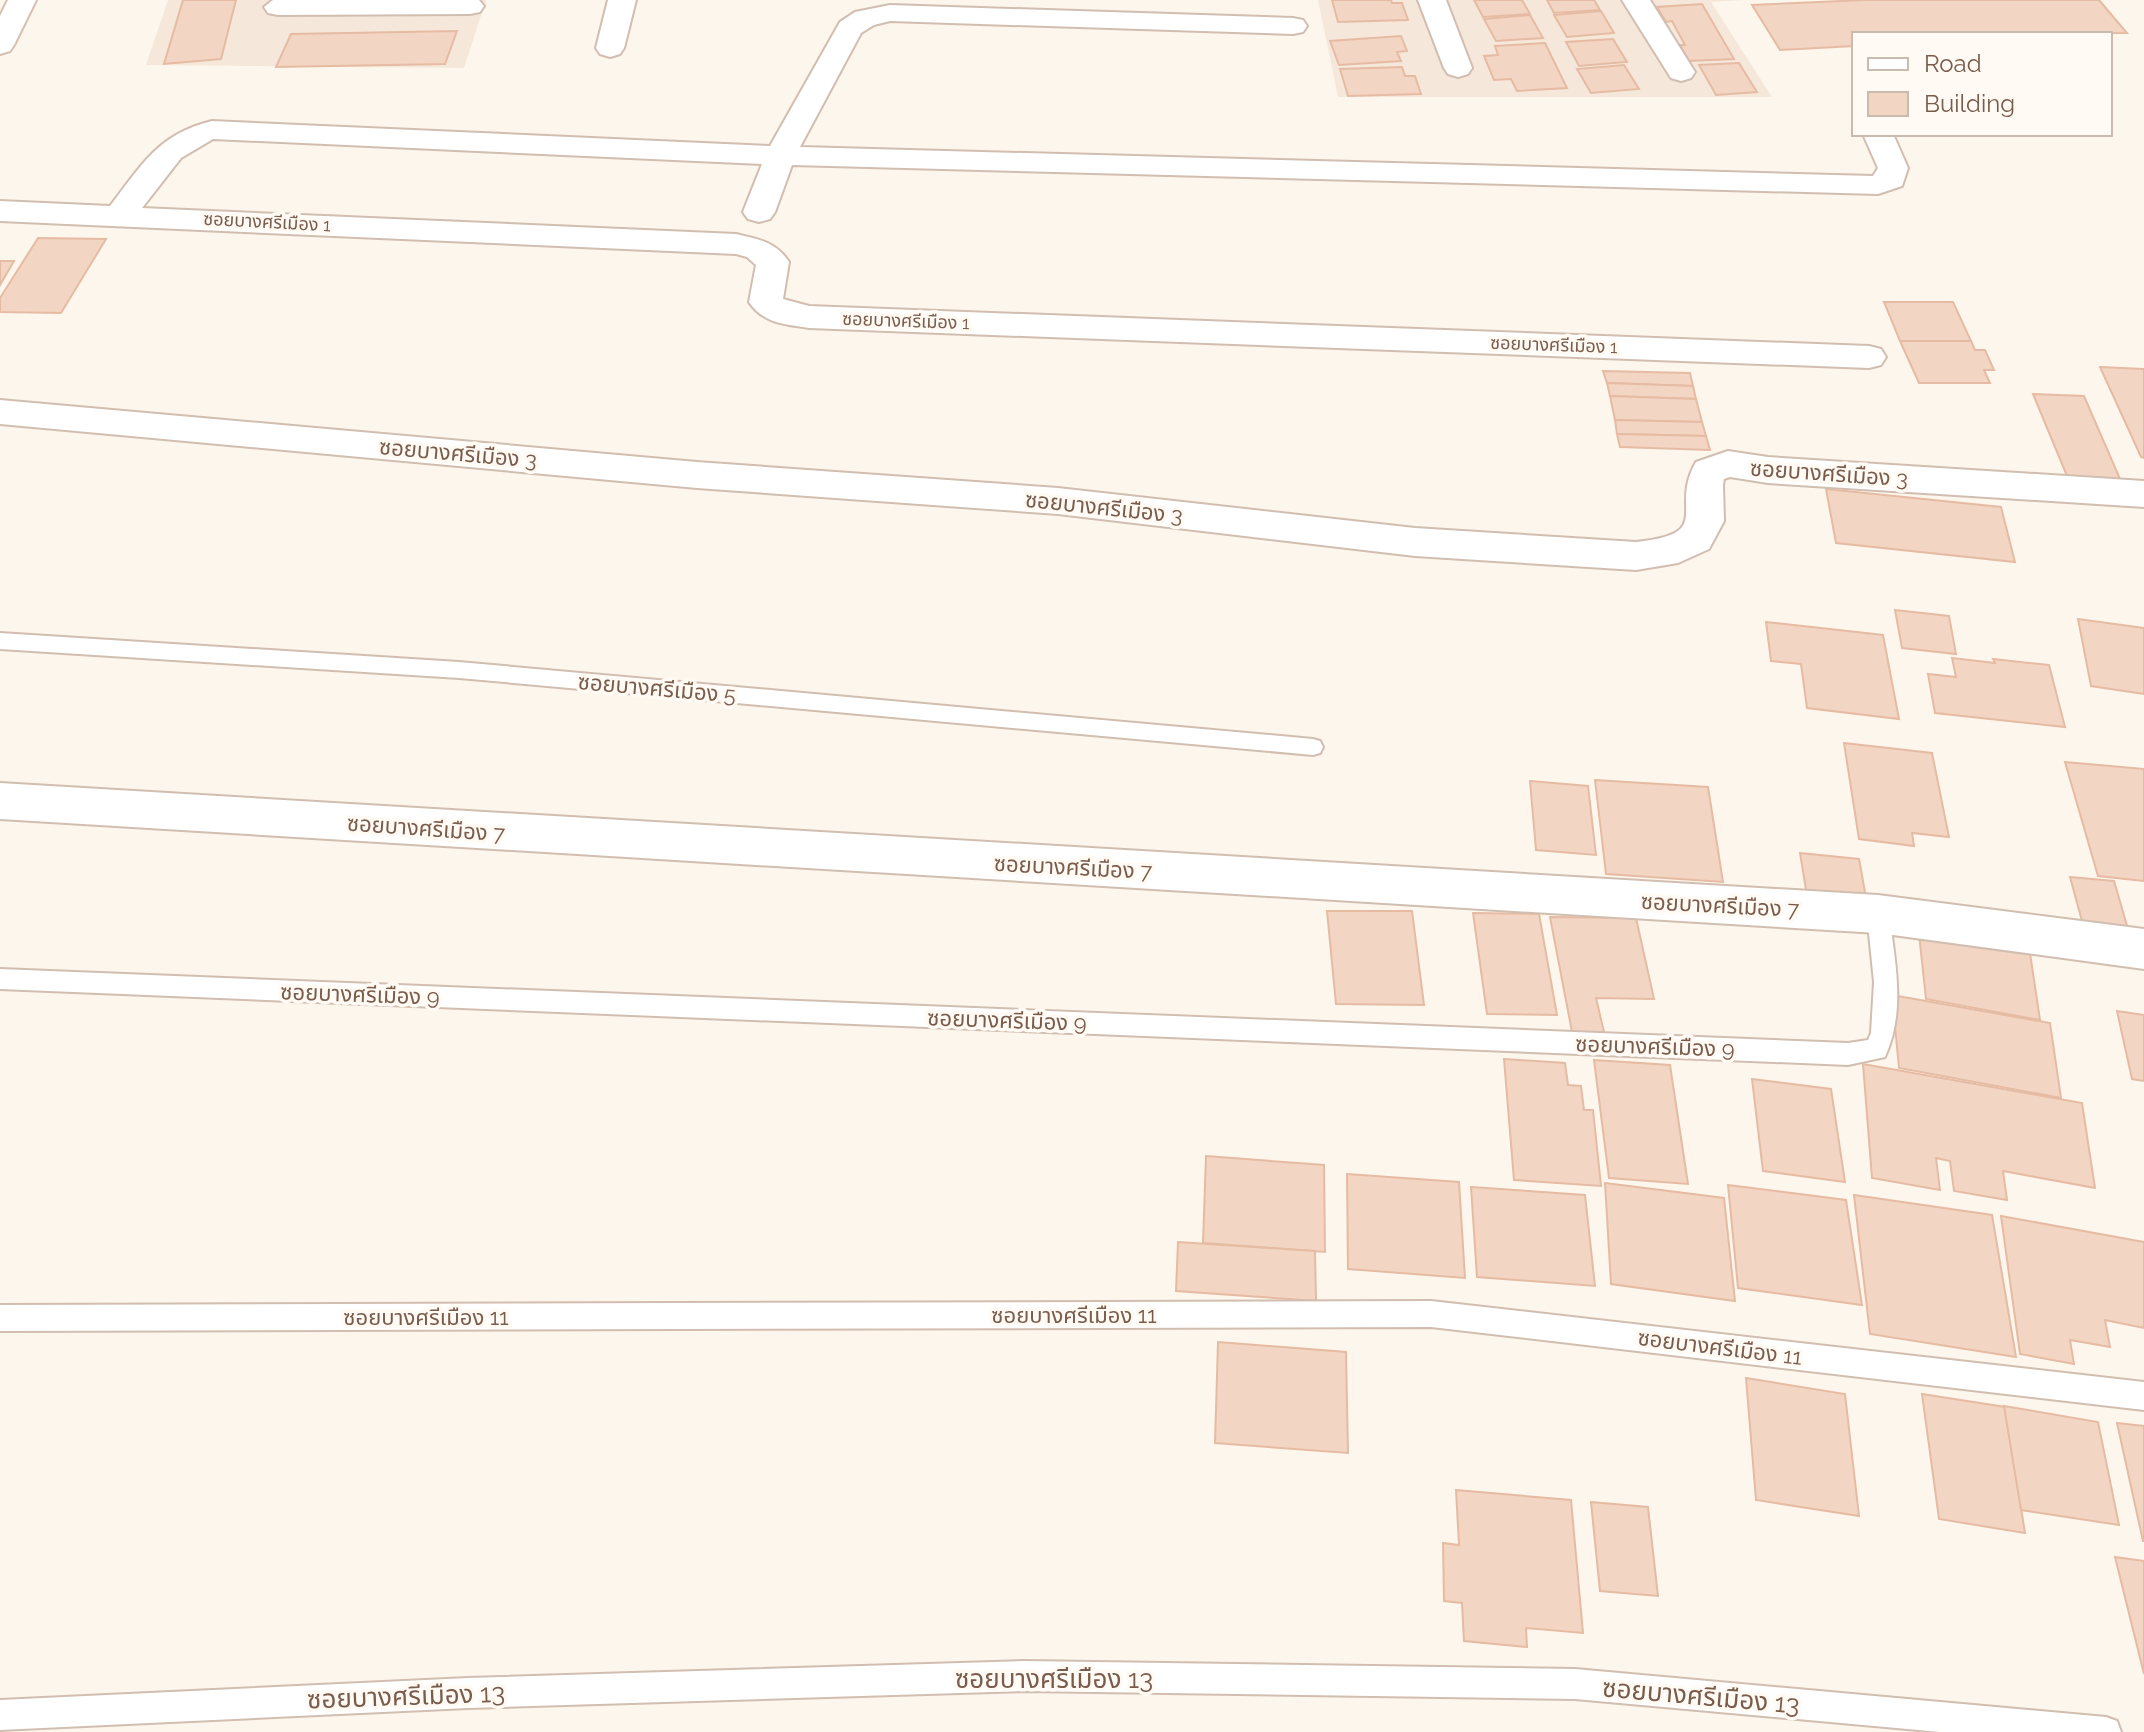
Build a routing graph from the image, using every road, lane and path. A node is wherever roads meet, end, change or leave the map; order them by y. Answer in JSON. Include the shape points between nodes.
{"nodes":[{"id":1,"x":22,"y":0,"type":"edge"},
{"id":2,"x":622,"y":0,"type":"edge"},
{"id":3,"x":1432,"y":0,"type":"edge"},
{"id":4,"x":1636,"y":0,"type":"edge"},
{"id":5,"x":279,"y":3,"type":"edge"},
{"id":6,"x":470,"y":6,"type":"dead end"},
{"id":7,"x":1293,"y":26,"type":"dead end"},
{"id":8,"x":276,"y":36,"type":"dead end"},
{"id":9,"x":0,"y":45,"type":"edge"},
{"id":10,"x":610,"y":48,"type":"dead end"},
{"id":11,"x":1458,"y":68,"type":"dead end"},
{"id":12,"x":1681,"y":72,"type":"dead end"},
{"id":13,"x":1879,"y":136,"type":"edge"},
{"id":14,"x":780,"y":156,"type":"junction"},
{"id":15,"x":0,"y":211,"type":"edge"},
{"id":16,"x":759,"y":212,"type":"dead end"},
{"id":17,"x":120,"y":215,"type":"junction"},
{"id":18,"x":1869,"y":357,"type":"dead end"},
{"id":19,"x":0,"y":412,"type":"edge"},
{"id":20,"x":2144,"y":494,"type":"edge"},
{"id":21,"x":0,"y":641,"type":"edge"},
{"id":22,"x":1313,"y":747,"type":"dead end"},
{"id":23,"x":0,"y":801,"type":"edge"},
{"id":24,"x":1878,"y":914,"type":"junction"},
{"id":25,"x":2144,"y":949,"type":"edge"},
{"id":26,"x":0,"y":979,"type":"edge"},
{"id":27,"x":0,"y":1318,"type":"edge"},
{"id":28,"x":2144,"y":1396,"type":"edge"},
{"id":29,"x":0,"y":1715,"type":"edge"},
{"id":30,"x":2103,"y":1732,"type":"edge"}],
"edges":[{"from":1,"to":9,"type":"street"},
{"from":2,"to":10,"type":"street"},
{"from":3,"to":11,"type":"street"},
{"from":4,"to":12,"type":"street"},
{"from":5,"to":6,"type":"street"},
{"from":5,"to":8,"type":"street"},
{"from":7,"to":14,"type":"street","via":[[890,13],[865,18],[850,28]]},
{"from":13,"to":14,"type":"street","via":[[1893,168],[1891,179],[1878,185]]},
{"from":14,"to":16,"type":"street"},
{"from":14,"to":17,"type":"street","via":[[212,130],[177,142]]},
{"from":15,"to":17,"type":"street","name":"ซอยบางศรีเมือง 1"},
{"from":17,"to":18,"type":"street","name":"ซอยบางศรีเมือง 1","via":[[736,244],[758,249],[773,262],[766,302],[777,312],[809,317]]},
{"from":19,"to":20,"type":"street","name":"ซอยบางศรีเมือง 3","via":[[697,475],[1058,501],[1415,542],[1636,556],[1694,542],[1705,523],[1702,486],[1709,471],[1728,464]]},
{"from":21,"to":22,"type":"lane","name":"ซอยบางศรีเมือง 5","via":[[459,670]]},
{"from":23,"to":24,"type":"street","name":"ซอยบางศรีเมือง 7"},
{"from":24,"to":25,"type":"street","name":"ซอยบางศรีเมือง 7"},
{"from":24,"to":26,"type":"lane","name":"ซอยบางศรีเมือง 9","via":[[1886,1029],[1877,1049],[1848,1054]]},
{"from":27,"to":28,"type":"lane","name":"ซอยบางศรีเมือง 11","via":[[1431,1314]]},
{"from":29,"to":30,"type":"lane","name":"ซอยบางศรีเมือง 13","via":[[468,1693],[1024,1676],[1575,1684]]}]}
